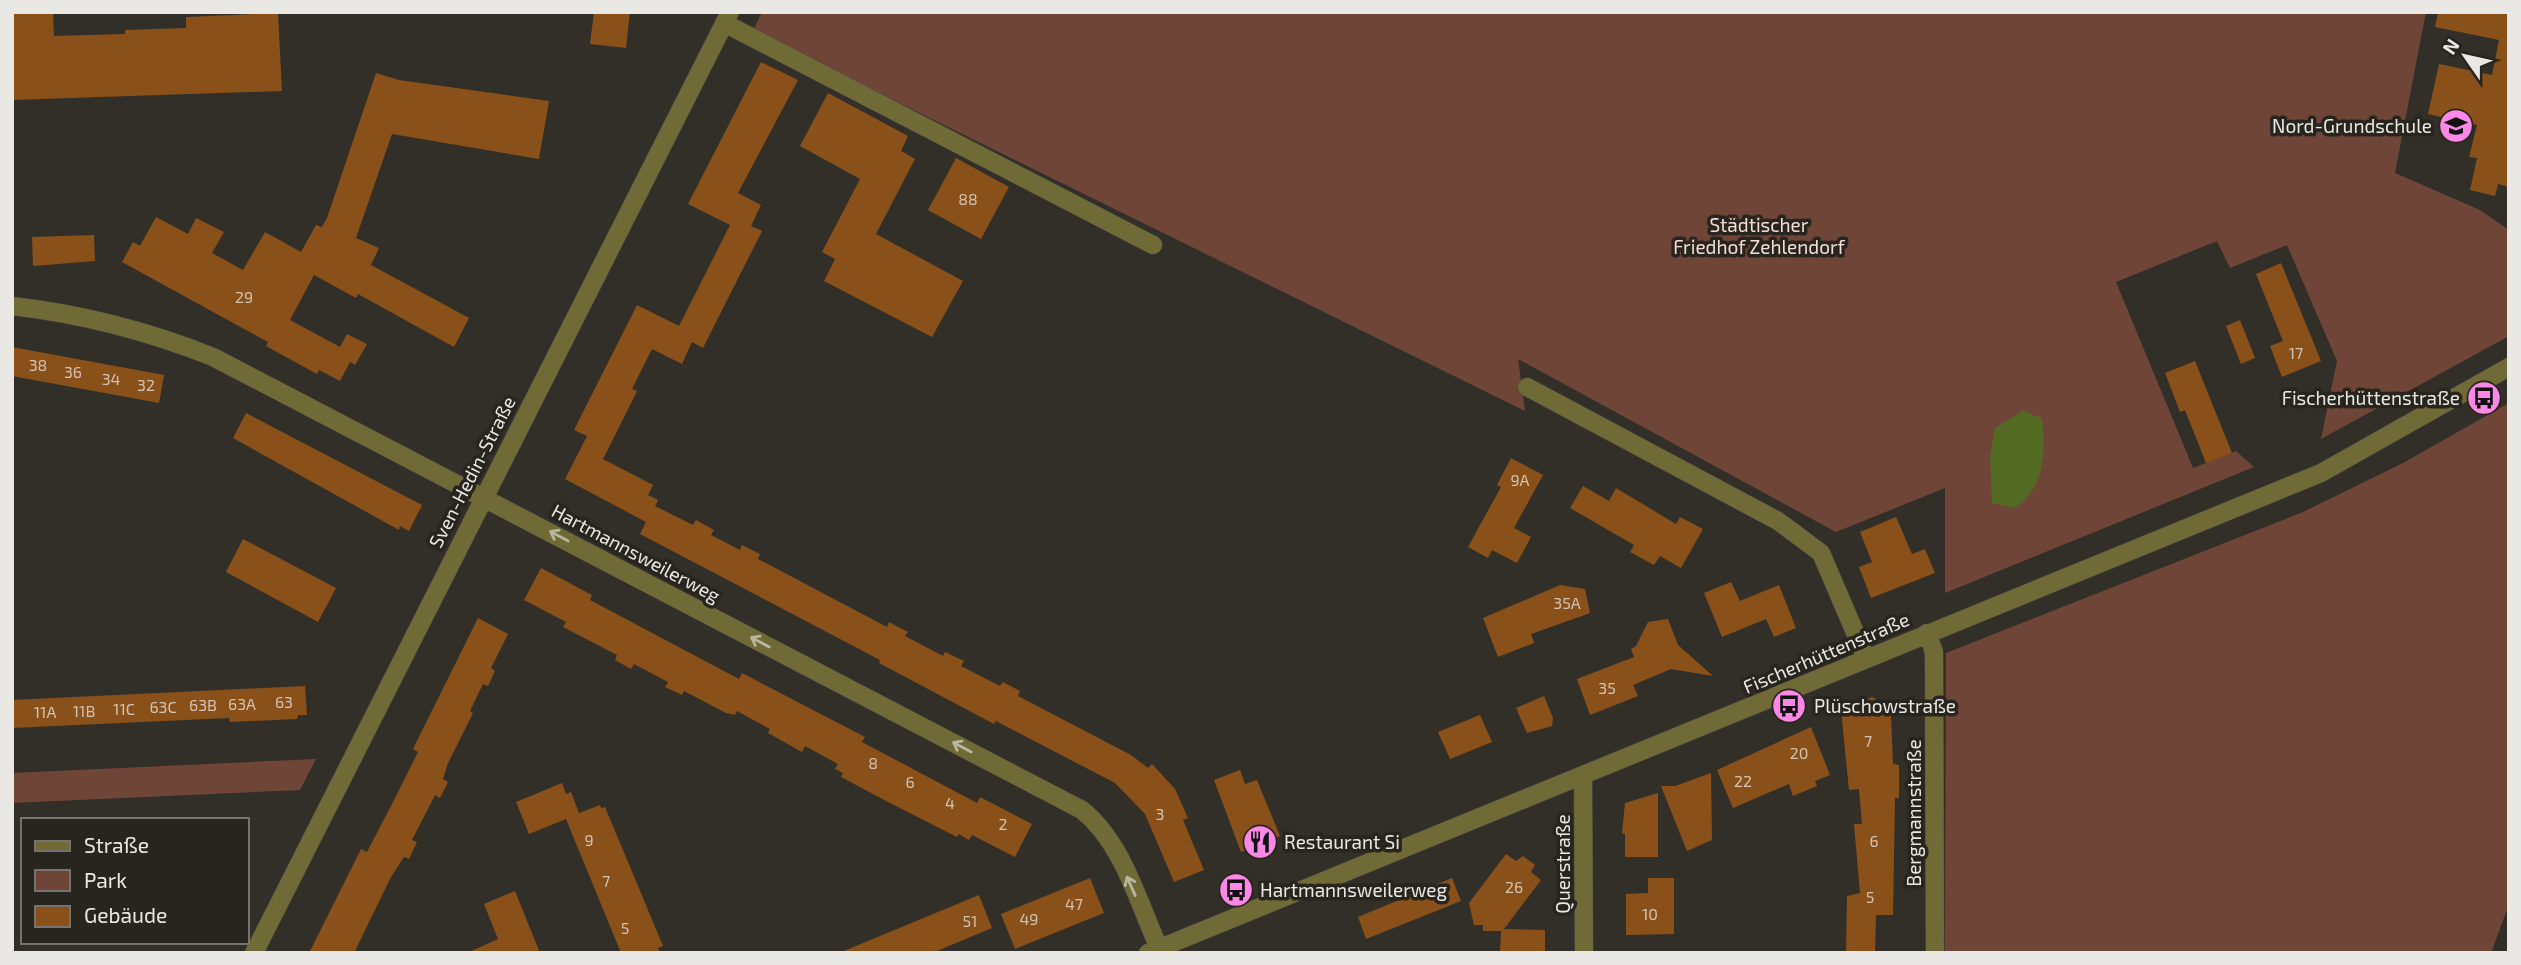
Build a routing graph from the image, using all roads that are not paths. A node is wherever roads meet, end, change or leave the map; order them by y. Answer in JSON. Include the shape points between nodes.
{"nodes":[{"id":1,"x":727,"y":18,"type":"edge"},
{"id":2,"x":1153,"y":245,"type":"dead end"},
{"id":3,"x":12,"y":306,"type":"edge"},
{"id":4,"x":2509,"y":367,"type":"edge"},
{"id":5,"x":1528,"y":387,"type":"dead end"},
{"id":6,"x":482,"y":496,"type":"junction"},
{"id":7,"x":1927,"y":633,"type":"junction"},
{"id":8,"x":1866,"y":658,"type":"junction"},
{"id":9,"x":1583,"y":775,"type":"junction"},
{"id":10,"x":1153,"y":951,"type":"edge"},
{"id":11,"x":254,"y":953,"type":"edge"},
{"id":12,"x":1584,"y":953,"type":"edge"},
{"id":13,"x":1935,"y":953,"type":"edge"}],
"edges":[{"from":1,"to":2,"type":"street"},
{"from":1,"to":6,"type":"street","name":"Sven-Hedin-Straße"},
{"from":3,"to":6,"type":"street","name":"Hartmannsweilerweg","via":[[123,326],[213,357]]},
{"from":4,"to":7,"type":"street","name":"Fischerhüttenstraße","via":[[2321,473]]},
{"from":5,"to":8,"type":"street","via":[[1778,521],[1821,553]]},
{"from":10,"to":6,"type":"street","name":"Hartmannsweilerweg","one_way":true,"via":[[1116,851],[1096,821],[1082,810]]},
{"from":6,"to":11,"type":"street","name":"Sven-Hedin-Straße"},
{"from":7,"to":8,"type":"street","name":"Fischerhüttenstraße"},
{"from":7,"to":13,"type":"street","name":"Bergmannstraße","via":[[1934,652]]},
{"from":8,"to":9,"type":"street","name":"Fischerhüttenstraße"},
{"from":9,"to":10,"type":"street","name":"Fischerhüttenstraße"},
{"from":9,"to":12,"type":"street","name":"Querstraße"}]}
